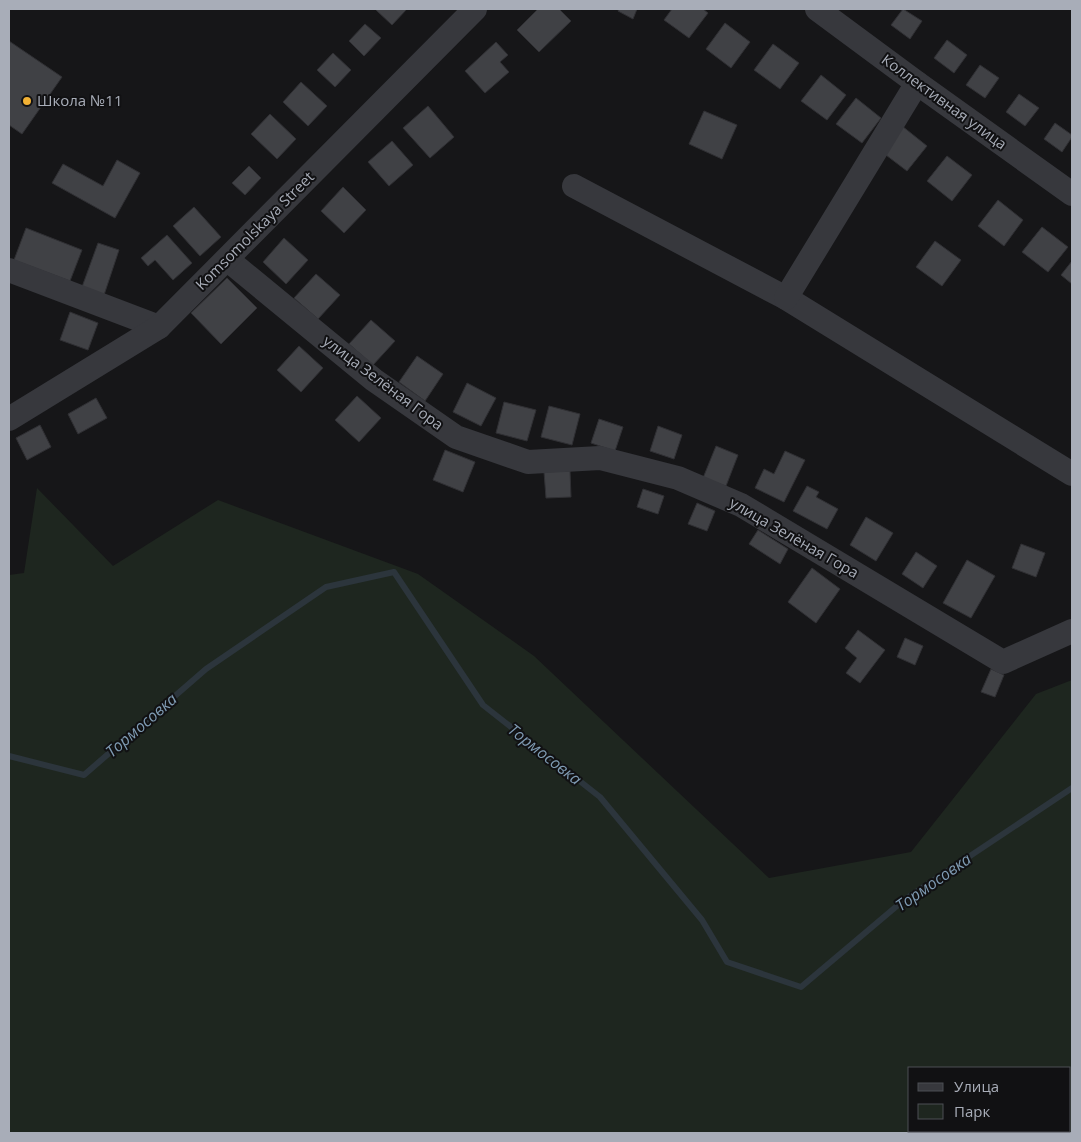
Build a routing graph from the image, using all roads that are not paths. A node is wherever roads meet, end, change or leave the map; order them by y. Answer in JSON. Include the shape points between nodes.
{"nodes":[{"id":1,"x":475,"y":9,"type":"edge"},
{"id":2,"x":817,"y":9,"type":"edge"},
{"id":3,"x":917,"y":84,"type":"junction"},
{"id":4,"x":574,"y":186,"type":"dead end"},
{"id":5,"x":1072,"y":194,"type":"edge"},
{"id":6,"x":228,"y":260,"type":"junction"},
{"id":7,"x":9,"y":270,"type":"edge"},
{"id":8,"x":786,"y":298,"type":"junction"},
{"id":9,"x":159,"y":328,"type":"junction"},
{"id":10,"x":9,"y":419,"type":"edge"},
{"id":11,"x":1072,"y":474,"type":"edge"},
{"id":12,"x":1072,"y":631,"type":"edge"}],
"edges":[{"from":1,"to":6,"type":"street","name":"Komsomolskaya Street"},
{"from":2,"to":3,"type":"street","name":"Коллективная улица"},
{"from":3,"to":5,"type":"street","name":"Коллективная улица"},
{"from":3,"to":8,"type":"street"},
{"from":4,"to":8,"type":"street"},
{"from":6,"to":9,"type":"street","name":"Komsomolskaya Street"},
{"from":6,"to":12,"type":"street","name":"улица Зелёная Гора","via":[[374,380],[456,437],[528,462],[600,458],[678,478],[741,505],[1003,662]]},
{"from":7,"to":9,"type":"street"},
{"from":8,"to":11,"type":"street"},
{"from":9,"to":10,"type":"street","name":"Komsomolskaya Street"}]}
